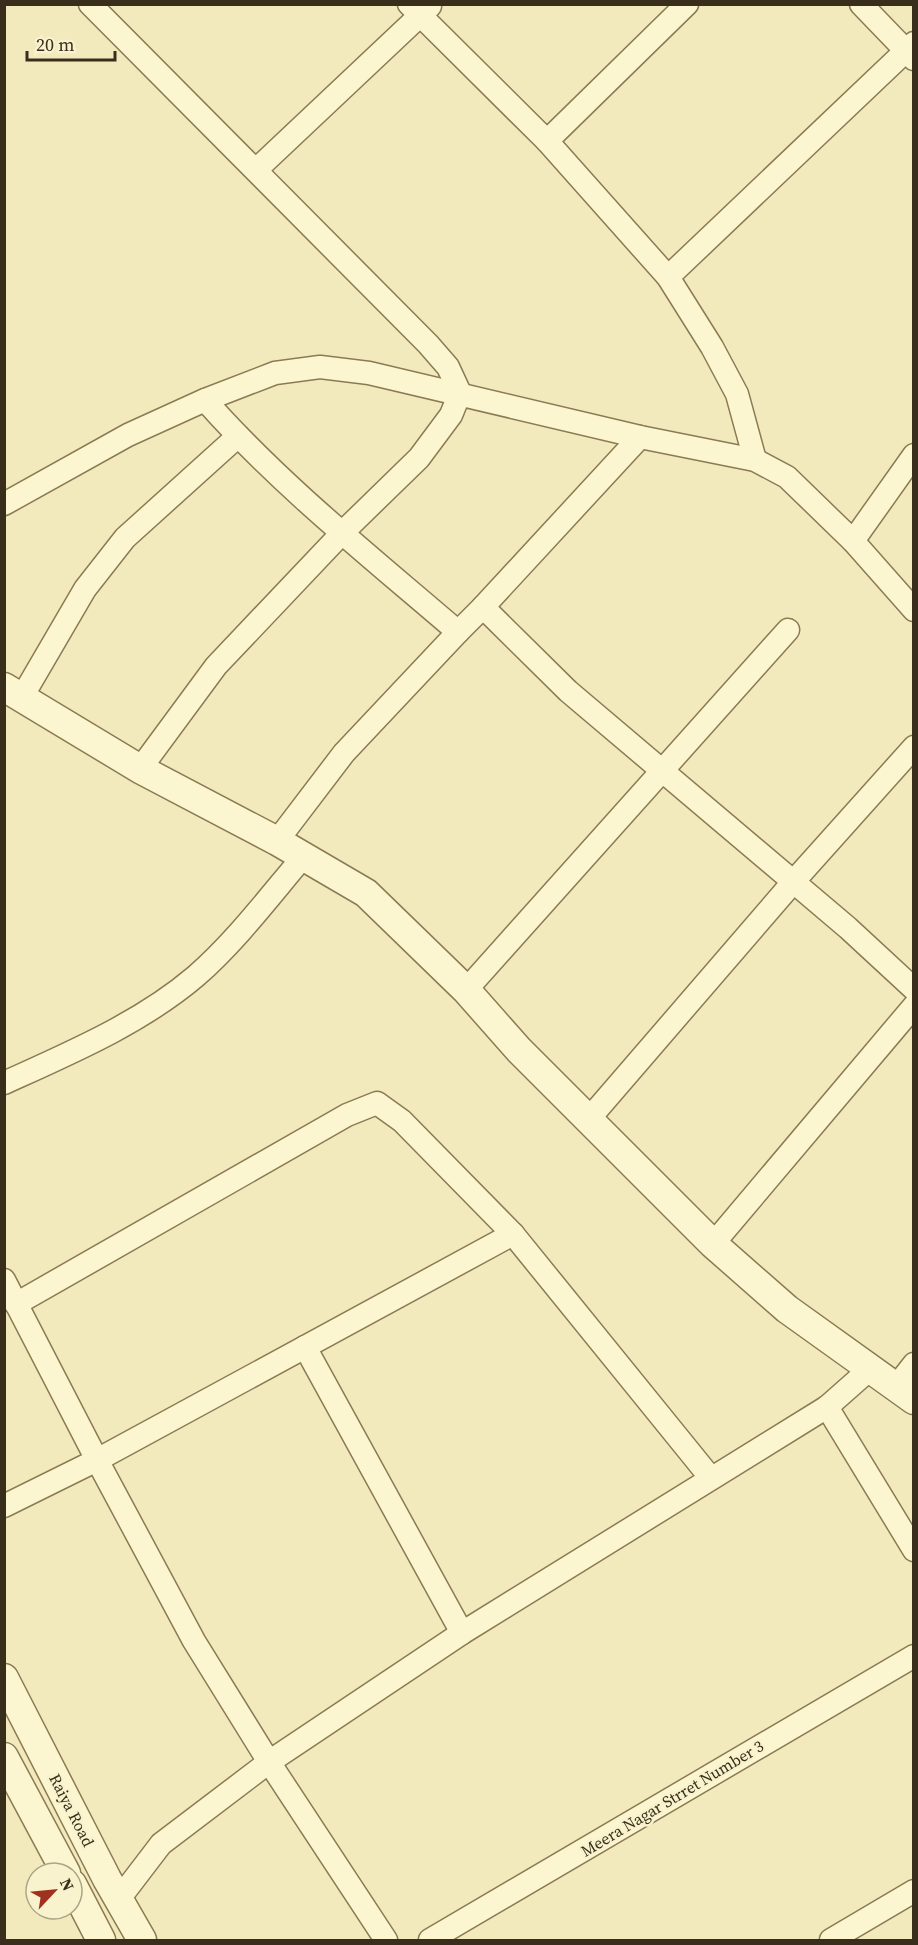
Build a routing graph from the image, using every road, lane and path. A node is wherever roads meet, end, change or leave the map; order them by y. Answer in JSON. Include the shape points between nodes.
{"nodes":[{"id":1,"x":90,"y":4,"type":"edge"},
{"id":2,"x":687,"y":4,"type":"edge"},
{"id":3,"x":861,"y":4,"type":"edge"},
{"id":4,"x":420,"y":8,"type":"edge"},
{"id":5,"x":911,"y":51,"type":"edge"},
{"id":6,"x":547,"y":141,"type":"junction"},
{"id":7,"x":256,"y":170,"type":"junction"},
{"id":8,"x":668,"y":277,"type":"junction"},
{"id":9,"x":460,"y":393,"type":"junction"},
{"id":10,"x":205,"y":400,"type":"junction"},
{"id":11,"x":238,"y":436,"type":"junction"},
{"id":12,"x":640,"y":437,"type":"junction"},
{"id":13,"x":914,"y":455,"type":"edge"},
{"id":14,"x":755,"y":460,"type":"junction"},
{"id":15,"x":4,"y":504,"type":"edge"},
{"id":16,"x":344,"y":532,"type":"junction"},
{"id":17,"x":853,"y":541,"type":"junction"},
{"id":18,"x":483,"y":607,"type":"junction"},
{"id":19,"x":914,"y":610,"type":"edge"},
{"id":20,"x":788,"y":630,"type":"dead end"},
{"id":21,"x":459,"y":632,"type":"junction"},
{"id":22,"x":13,"y":692,"type":"edge"},
{"id":23,"x":914,"y":747,"type":"edge"},
{"id":24,"x":140,"y":769,"type":"junction"},
{"id":25,"x":662,"y":769,"type":"junction"},
{"id":26,"x":277,"y":841,"type":"junction"},
{"id":27,"x":303,"y":856,"type":"junction"},
{"id":28,"x":794,"y":881,"type":"junction"},
{"id":29,"x":914,"y":989,"type":"edge"},
{"id":30,"x":466,"y":990,"type":"junction"},
{"id":31,"x":914,"y":1006,"type":"edge"},
{"id":32,"x":4,"y":1083,"type":"edge"},
{"id":33,"x":588,"y":1120,"type":"junction"},
{"id":34,"x":513,"y":1234,"type":"junction"},
{"id":35,"x":713,"y":1244,"type":"junction"},
{"id":36,"x":4,"y":1280,"type":"edge"},
{"id":37,"x":16,"y":1304,"type":"junction"},
{"id":38,"x":305,"y":1347,"type":"junction"},
{"id":39,"x":914,"y":1364,"type":"edge"},
{"id":40,"x":870,"y":1369,"type":"junction"},
{"id":41,"x":905,"y":1394,"type":"edge"},
{"id":42,"x":827,"y":1407,"type":"junction"},
{"id":43,"x":97,"y":1460,"type":"junction"},
{"id":44,"x":710,"y":1477,"type":"junction"},
{"id":45,"x":4,"y":1506,"type":"edge"},
{"id":46,"x":914,"y":1550,"type":"edge"},
{"id":47,"x":462,"y":1633,"type":"junction"},
{"id":48,"x":914,"y":1656,"type":"edge"},
{"id":49,"x":4,"y":1678,"type":"edge"},
{"id":50,"x":4,"y":1757,"type":"edge"},
{"id":51,"x":269,"y":1762,"type":"junction"},
{"id":52,"x":60,"y":1861,"type":"edge"},
{"id":53,"x":914,"y":1891,"type":"edge"},
{"id":54,"x":119,"y":1899,"type":"junction"},
{"id":55,"x":84,"y":1913,"type":"edge"},
{"id":56,"x":94,"y":1937,"type":"edge"},
{"id":57,"x":142,"y":1941,"type":"edge"},
{"id":58,"x":386,"y":1941,"type":"edge"},
{"id":59,"x":430,"y":1941,"type":"edge"},
{"id":60,"x":831,"y":1941,"type":"edge"}],
"edges":[{"from":1,"to":7,"type":"street"},
{"from":2,"to":6,"type":"street"},
{"from":3,"to":5,"type":"street"},
{"from":4,"to":6,"type":"street"},
{"from":4,"to":7,"type":"street"},
{"from":5,"to":8,"type":"street"},
{"from":6,"to":8,"type":"street"},
{"from":7,"to":9,"type":"street","via":[[428,344],[448,367]]},
{"from":8,"to":14,"type":"street","via":[[737,394]]},
{"from":9,"to":10,"type":"street","via":[[369,373],[320,367],[275,373]]},
{"from":9,"to":12,"type":"street"},
{"from":9,"to":16,"type":"street","via":[[451,415],[420,458]]},
{"from":10,"to":11,"type":"street"},
{"from":10,"to":15,"type":"street","via":[[128,435]]},
{"from":11,"to":16,"type":"street"},
{"from":11,"to":22,"type":"street","via":[[125,538]]},
{"from":12,"to":14,"type":"street"},
{"from":12,"to":18,"type":"street"},
{"from":13,"to":17,"type":"street"},
{"from":14,"to":17,"type":"street","via":[[787,477]]},
{"from":16,"to":21,"type":"street"},
{"from":16,"to":24,"type":"street","via":[[216,666]]},
{"from":17,"to":19,"type":"street"},
{"from":18,"to":21,"type":"street"},
{"from":18,"to":25,"type":"street","via":[[568,691]]},
{"from":20,"to":25,"type":"street"},
{"from":21,"to":26,"type":"street","via":[[344,753]]},
{"from":22,"to":24,"type":"street"},
{"from":23,"to":28,"type":"street"},
{"from":24,"to":26,"type":"street"},
{"from":25,"to":28,"type":"street"},
{"from":25,"to":30,"type":"street"},
{"from":26,"to":27,"type":"street"},
{"from":27,"to":30,"type":"street","via":[[366,893]]},
{"from":27,"to":32,"type":"street","via":[[195,976],[146,1011],[86,1045]]},
{"from":28,"to":29,"type":"street"},
{"from":28,"to":33,"type":"street"},
{"from":30,"to":33,"type":"street"},
{"from":31,"to":35,"type":"street"},
{"from":33,"to":35,"type":"street"},
{"from":34,"to":37,"type":"street","via":[[402,1121],[377,1103],[347,1114]]},
{"from":34,"to":38,"type":"street"},
{"from":34,"to":44,"type":"street"},
{"from":35,"to":40,"type":"street","via":[[787,1309]]},
{"from":36,"to":37,"type":"street"},
{"from":37,"to":43,"type":"street"},
{"from":38,"to":43,"type":"street"},
{"from":38,"to":47,"type":"street"},
{"from":39,"to":41,"type":"street"},
{"from":40,"to":41,"type":"street"},
{"from":40,"to":42,"type":"street"},
{"from":42,"to":44,"type":"street"},
{"from":42,"to":46,"type":"street"},
{"from":43,"to":45,"type":"street"},
{"from":43,"to":51,"type":"street","via":[[194,1641]]},
{"from":44,"to":47,"type":"street"},
{"from":47,"to":51,"type":"street"},
{"from":48,"to":59,"type":"street","name":"Meera Nagar Strret Number 3"},
{"from":49,"to":54,"type":"street","name":"Raiya Road"},
{"from":50,"to":52,"type":"street","name":"Raiya Road"},
{"from":51,"to":54,"type":"street","via":[[161,1844]]},
{"from":51,"to":58,"type":"street"},
{"from":53,"to":60,"type":"street"},
{"from":54,"to":56,"type":"street"},
{"from":54,"to":57,"type":"street","name":"Raiya Road"},
{"from":55,"to":56,"type":"street"}]}
